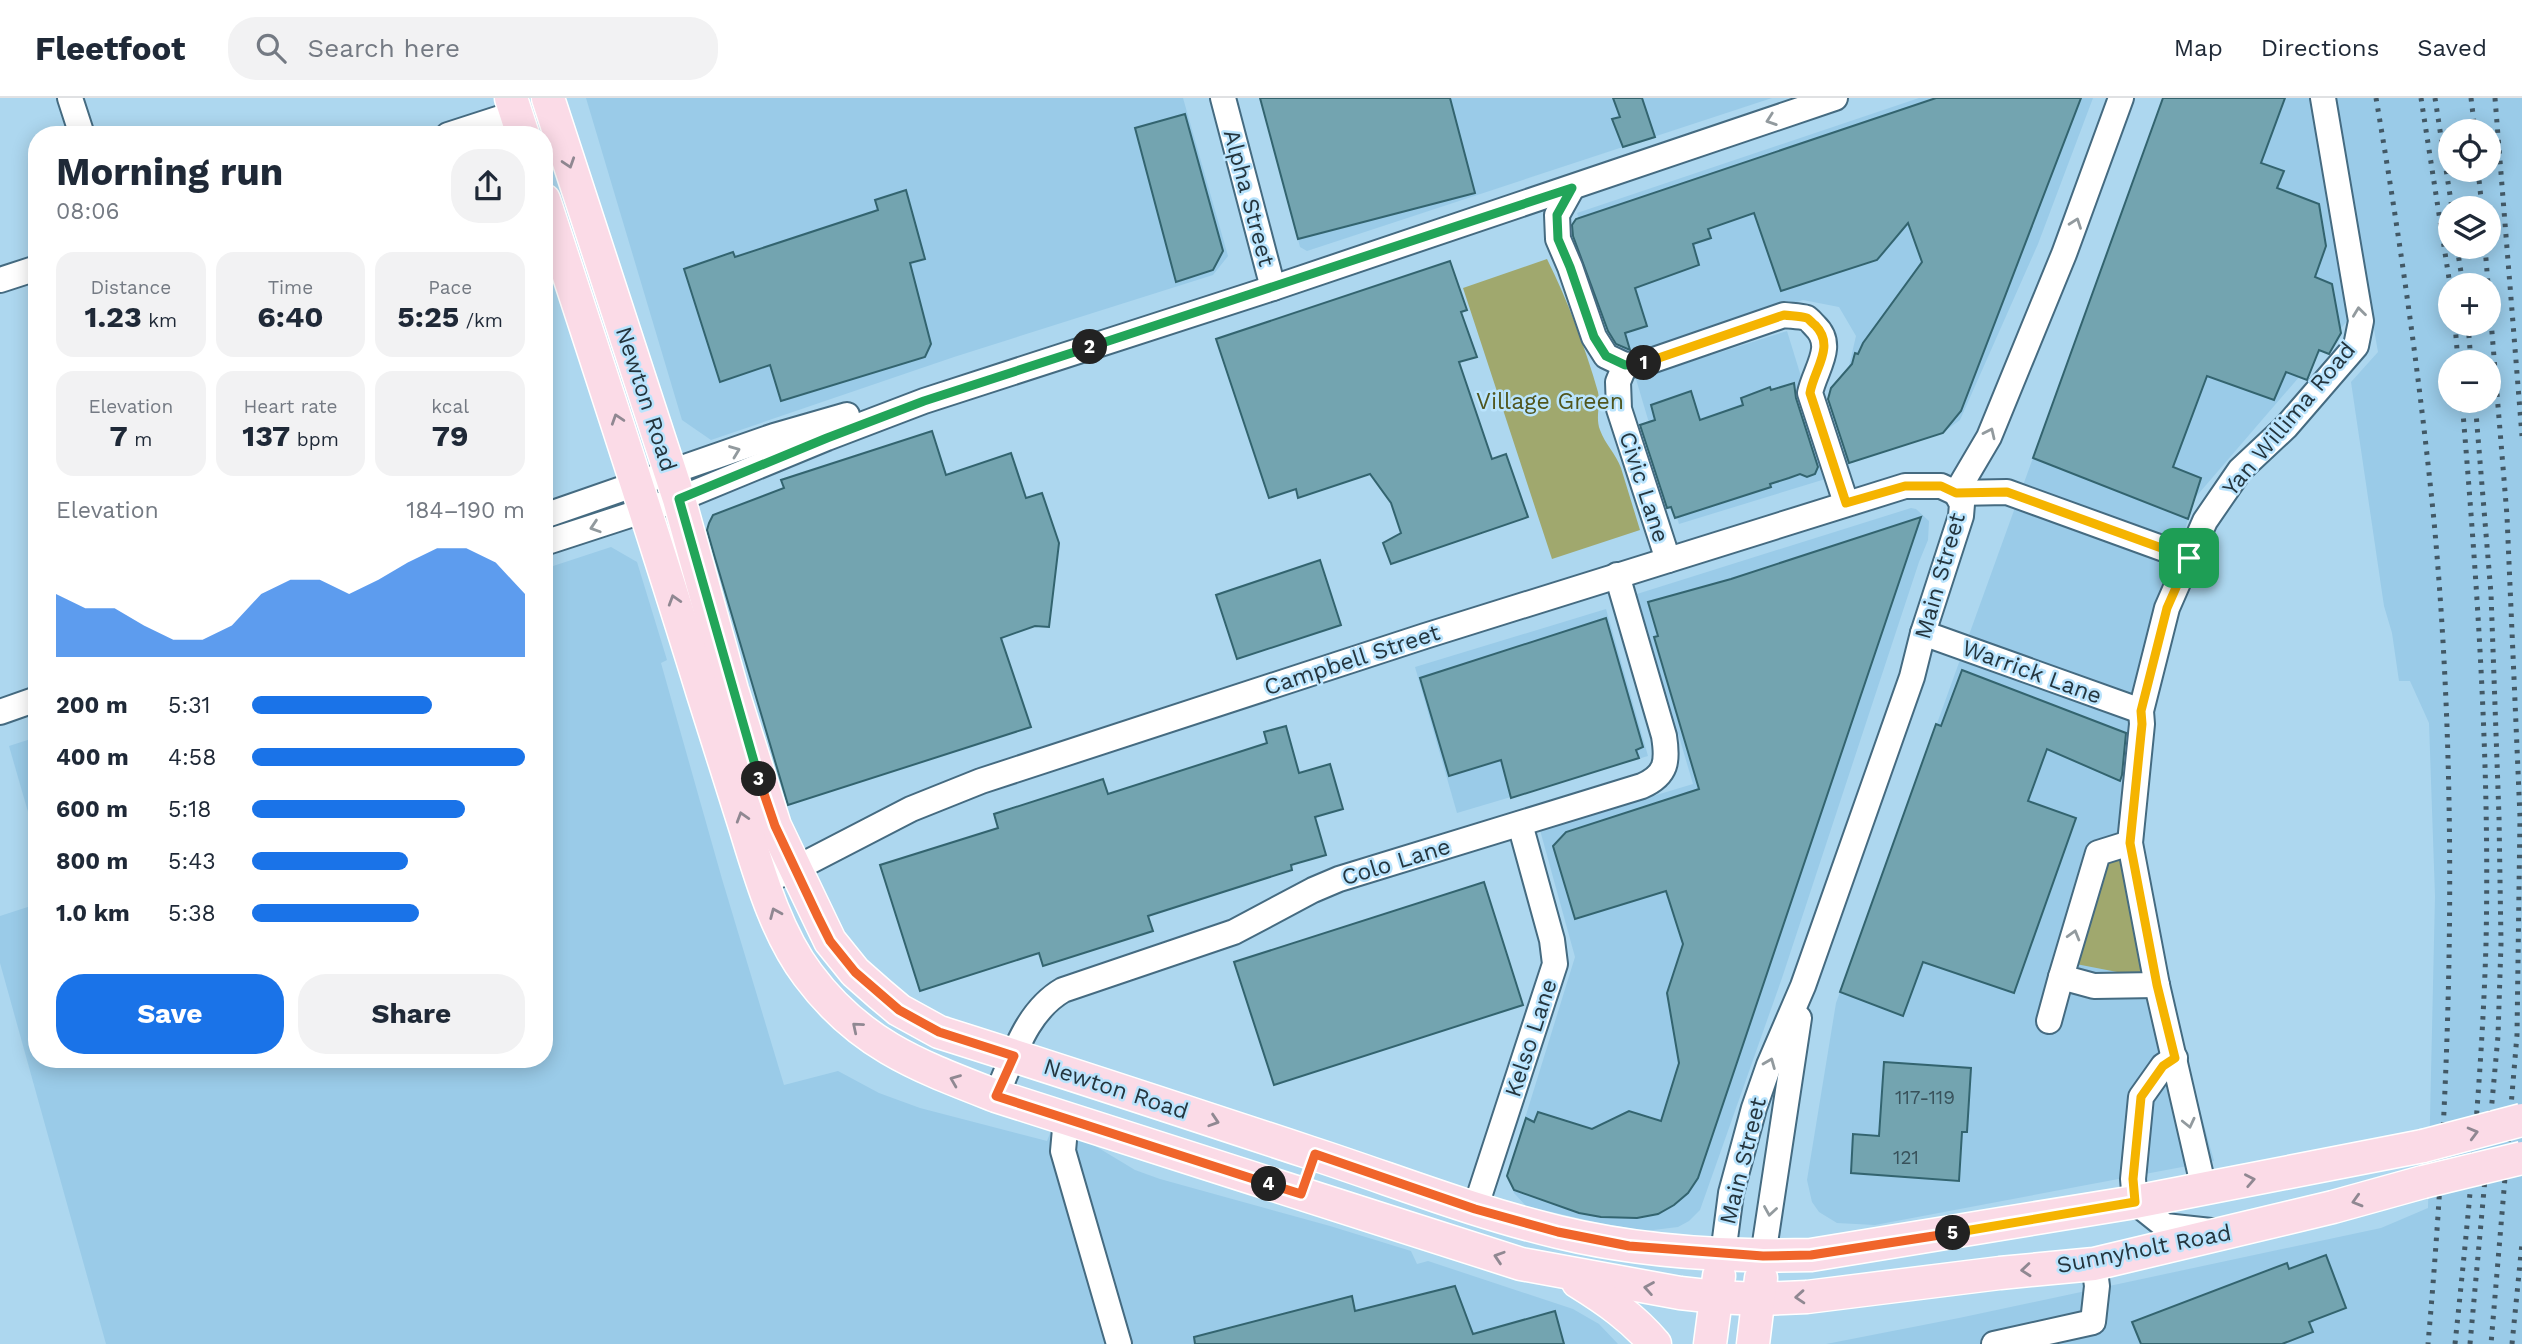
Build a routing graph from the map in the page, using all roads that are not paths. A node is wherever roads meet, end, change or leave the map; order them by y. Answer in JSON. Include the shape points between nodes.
{"nodes":[{"id":1,"x":69,"y":98,"type":"edge"},
{"id":2,"x":548,"y":98,"type":"edge"},
{"id":3,"x":1835,"y":98,"type":"edge"},
{"id":4,"x":2121,"y":98,"type":"edge"},
{"id":5,"x":2323,"y":98,"type":"edge"},
{"id":6,"x":1222,"y":102,"type":"edge"},
{"id":7,"x":516,"y":115,"type":"edge"},
{"id":8,"x":79,"y":126,"type":"edge"},
{"id":9,"x":479,"y":126,"type":"edge"},
{"id":10,"x":1572,"y":188,"type":"junction"},
{"id":11,"x":553,"y":227,"type":"edge"},
{"id":12,"x":28,"y":271,"type":"edge"},
{"id":13,"x":0,"y":280,"type":"edge"},
{"id":14,"x":1273,"y":288,"type":"junction"},
{"id":15,"x":1625,"y":365,"type":"junction"},
{"id":16,"x":675,"y":486,"type":"junction"},
{"id":17,"x":1956,"y":493,"type":"junction"},
{"id":18,"x":642,"y":497,"type":"junction"},
{"id":19,"x":1846,"y":503,"type":"junction"},
{"id":20,"x":553,"y":514,"type":"edge"},
{"id":21,"x":553,"y":539,"type":"edge"},
{"id":22,"x":2189,"y":558,"type":"junction"},
{"id":23,"x":1668,"y":560,"type":"junction"},
{"id":24,"x":1617,"y":575,"type":"junction"},
{"id":25,"x":1923,"y":633,"type":"junction"},
{"id":26,"x":28,"y":702,"type":"edge"},
{"id":27,"x":2141,"y":711,"type":"junction"},
{"id":28,"x":0,"y":712,"type":"edge"},
{"id":29,"x":1520,"y":824,"type":"junction"},
{"id":30,"x":2130,"y":843,"type":"junction"},
{"id":31,"x":795,"y":869,"type":"junction"},
{"id":32,"x":762,"y":882,"type":"junction"},
{"id":33,"x":2061,"y":977,"type":"junction"},
{"id":34,"x":2157,"y":985,"type":"junction"},
{"id":35,"x":1804,"y":986,"type":"junction"},
{"id":36,"x":2049,"y":1021,"type":"dead end"},
{"id":37,"x":1014,"y":1056,"type":"junction"},
{"id":38,"x":2175,"y":1058,"type":"junction"},
{"id":39,"x":996,"y":1096,"type":"junction"},
{"id":40,"x":1066,"y":1118,"type":"junction"},
{"id":41,"x":2522,"y":1120,"type":"edge"},
{"id":42,"x":1315,"y":1154,"type":"junction"},
{"id":43,"x":2522,"y":1158,"type":"edge"},
{"id":44,"x":2204,"y":1189,"type":"junction"},
{"id":45,"x":2134,"y":1190,"type":"junction"},
{"id":46,"x":1301,"y":1194,"type":"junction"},
{"id":47,"x":1475,"y":1209,"type":"junction"},
{"id":48,"x":2229,"y":1233,"type":"junction"},
{"id":49,"x":1723,"y":1254,"type":"junction"},
{"id":50,"x":1763,"y":1256,"type":"junction"},
{"id":51,"x":2094,"y":1264,"type":"junction"},
{"id":52,"x":1565,"y":1274,"type":"junction"},
{"id":53,"x":1717,"y":1297,"type":"junction"},
{"id":54,"x":1759,"y":1299,"type":"junction"},
{"id":55,"x":1119,"y":1344,"type":"edge"},
{"id":56,"x":1655,"y":1344,"type":"edge"},
{"id":57,"x":1710,"y":1344,"type":"edge"},
{"id":58,"x":1753,"y":1344,"type":"edge"},
{"id":59,"x":1994,"y":1344,"type":"edge"}],
"edges":[{"from":1,"to":8,"type":"street"},
{"from":2,"to":16,"type":"main road","name":"Newton Road","one_way":true},
{"from":3,"to":10,"type":"street","one_way":true},
{"from":17,"to":4,"type":"street","name":"Main Street","one_way":true,"via":[[1989,437]]},
{"from":22,"to":5,"type":"street","name":"Yan Willima Road","one_way":true,"via":[[2205,521],[2240,470],[2286,427],[2356,346],[2361,321]]},
{"from":6,"to":14,"type":"street","name":"Alpha Street"},
{"from":7,"to":9,"type":"street"},
{"from":10,"to":14,"type":"street"},
{"from":10,"to":15,"type":"street","via":[[1557,215],[1558,239],[1594,337],[1606,356]]},
{"from":18,"to":11,"type":"main road","name":"Newton Road","one_way":true},
{"from":12,"to":13,"type":"street"},
{"from":14,"to":16,"type":"street","via":[[924,401],[860,411],[774,436]]},
{"from":15,"to":19,"type":"street","via":[[1784,315],[1808,318],[1825,343],[1810,393]]},
{"from":15,"to":23,"type":"street","name":"Civic Lane","via":[[1618,382],[1619,409]]},
{"from":16,"to":18,"type":"street"},
{"from":16,"to":31,"type":"main road","name":"Newton Road","via":[[760,783]]},
{"from":17,"to":19,"type":"street","name":"Campbell Street","via":[[1941,486],[1905,486]]},
{"from":17,"to":22,"type":"street","name":"Campbell Street","via":[[2007,492]]},
{"from":17,"to":25,"type":"street","name":"Main Street","via":[[1962,504],[1961,516]]},
{"from":18,"to":20,"type":"street"},
{"from":18,"to":21,"type":"street","one_way":true},
{"from":32,"to":18,"type":"main road","name":"Newton Road","one_way":true},
{"from":19,"to":23,"type":"street","name":"Campbell Street"},
{"from":22,"to":27,"type":"street","name":"Yan Willima Road","via":[[2167,608]]},
{"from":23,"to":24,"type":"street","name":"Campbell Street"},
{"from":24,"to":29,"type":"street","name":"Colo Lane","via":[[1664,736],[1663,769],[1660,776],[1642,786]]},
{"from":24,"to":31,"type":"street","name":"Campbell Street","via":[[981,781],[911,809]]},
{"from":25,"to":27,"type":"street","name":"Warrick Lane"},
{"from":25,"to":35,"type":"street","name":"Main Street","via":[[1912,677]]},
{"from":26,"to":28,"type":"street"},
{"from":27,"to":30,"type":"street","name":"Yan Willima Road"},
{"from":29,"to":37,"type":"street","name":"Colo Lane","via":[[1339,879],[1223,937],[1063,990],[1039,1008]]},
{"from":29,"to":47,"type":"street","name":"Kelso Lane","via":[[1555,964]]},
{"from":33,"to":30,"type":"street","one_way":true,"via":[[2098,853]]},
{"from":30,"to":34,"type":"street","name":"Yan Willima Road"},
{"from":31,"to":32,"type":"street","name":"Campbell Street"},
{"from":31,"to":37,"type":"main road","name":"Newton Road","via":[[830,941],[880,994],[939,1032]]},
{"from":39,"to":32,"type":"main road","name":"Newton Road","one_way":true,"via":[[914,1064],[836,1009],[807,974]]},
{"from":33,"to":34,"type":"street","via":[[2094,986]]},
{"from":33,"to":36,"type":"street"},
{"from":34,"to":38,"type":"street","name":"Yan Willima Road"},
{"from":49,"to":35,"type":"street","name":"Main Street","one_way":true,"via":[[1731,1193],[1754,1108]]},
{"from":35,"to":50,"type":"street","name":"Main Street","one_way":true},
{"from":37,"to":39,"type":"street","name":"Colo Lane"},
{"from":37,"to":42,"type":"main road","name":"Newton Road","one_way":true},
{"from":38,"to":44,"type":"street","name":"Yan Willima Road","one_way":true},
{"from":38,"to":45,"type":"street","via":[[2163,1066],[2141,1097]]},
{"from":39,"to":40,"type":"main road","name":"Newton Road"},
{"from":40,"to":46,"type":"main road","name":"Newton Road"},
{"from":40,"to":55,"type":"street","via":[[1063,1151]]},
{"from":44,"to":41,"type":"main road","name":"Sunnyholt Road","one_way":true,"bridge":true,"via":[[2423,1146]]},
{"from":42,"to":46,"type":"main road"},
{"from":42,"to":47,"type":"main road","name":"Newton Road"},
{"from":43,"to":48,"type":"main road","name":"Sunnyholt Road","one_way":true,"bridge":true},
{"from":44,"to":45,"type":"main road","name":"Sunnyholt Road"},
{"from":45,"to":48,"type":"street","via":[[2165,1226]]},
{"from":45,"to":50,"type":"main road","name":"Sunnyholt Road","via":[[1811,1255]]},
{"from":52,"to":46,"type":"main road","name":"Newton Road","one_way":true},
{"from":47,"to":49,"type":"main road","name":"Newton Road","via":[[1602,1241]]},
{"from":48,"to":51,"type":"main road","name":"Sunnyholt Road"},
{"from":49,"to":50,"type":"main road","name":"Sunnyholt Road"},
{"from":49,"to":53,"type":"main road","name":"Main Street"},
{"from":50,"to":54,"type":"main road","name":"Main Street"},
{"from":51,"to":54,"type":"main road","name":"Sunnyholt Road","one_way":true},
{"from":51,"to":59,"type":"street","via":[[2098,1286],[2093,1322]]},
{"from":53,"to":52,"type":"main road","name":"Newton Road","one_way":true},
{"from":52,"to":56,"type":"main road","via":[[1623,1312]]},
{"from":53,"to":54,"type":"main road","name":"Sunnyholt Road"},
{"from":53,"to":57,"type":"main road","name":"Main Street"},
{"from":54,"to":58,"type":"main road","name":"Main Street"}]}
